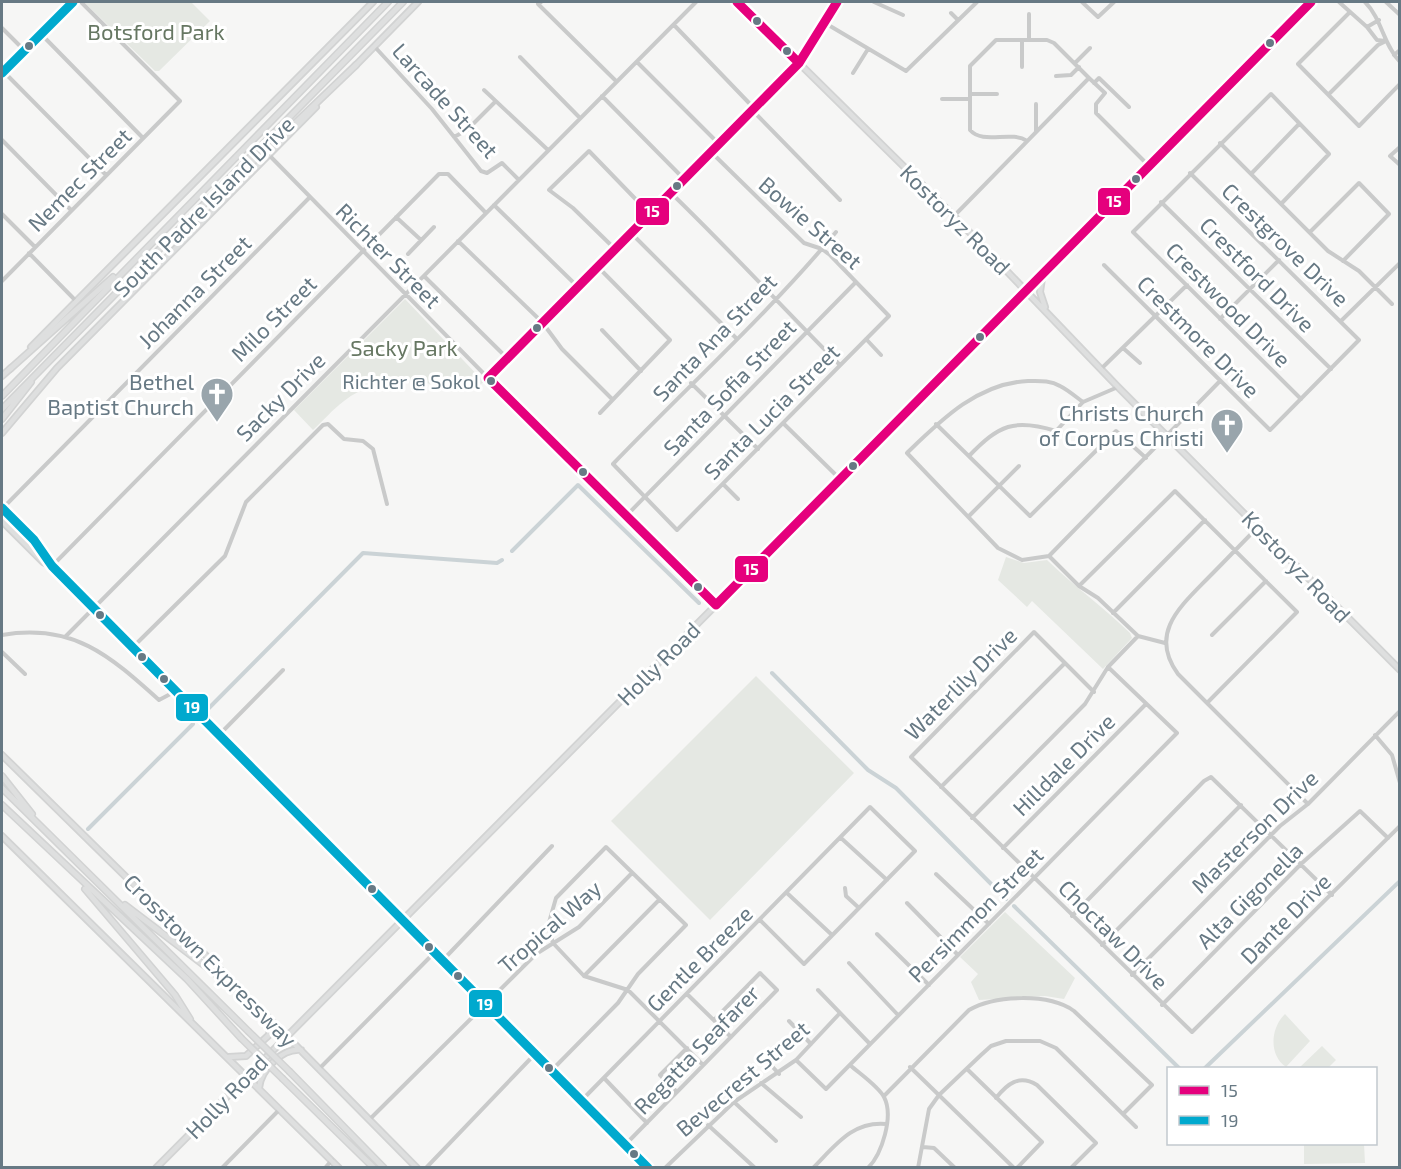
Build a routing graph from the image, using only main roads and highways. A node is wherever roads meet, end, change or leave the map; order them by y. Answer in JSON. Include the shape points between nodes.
{"nodes":[{"id":1,"x":73,"y":2,"type":"edge"},
{"id":2,"x":373,"y":2,"type":"edge"},
{"id":3,"x":387,"y":2,"type":"edge"},
{"id":4,"x":403,"y":2,"type":"edge"},
{"id":5,"x":418,"y":2,"type":"edge"},
{"id":6,"x":738,"y":2,"type":"edge"},
{"id":7,"x":1311,"y":2,"type":"edge"},
{"id":8,"x":356,"y":65,"type":"junction"},
{"id":9,"x":2,"y":73,"type":"edge"},
{"id":10,"x":233,"y":175,"type":"junction"},
{"id":11,"x":150,"y":244,"type":"junction"},
{"id":12,"x":1042,"y":276,"type":"junction"},
{"id":13,"x":1027,"y":291,"type":"junction"},
{"id":14,"x":1046,"y":310,"type":"junction"},
{"id":15,"x":10,"y":369,"type":"junction"},
{"id":16,"x":2,"y":376,"type":"edge"},
{"id":17,"x":33,"y":378,"type":"junction"},
{"id":18,"x":2,"y":395,"type":"edge"},
{"id":19,"x":2,"y":409,"type":"edge"},
{"id":20,"x":2,"y":419,"type":"edge"},
{"id":21,"x":2,"y":433,"type":"edge"},
{"id":22,"x":2,"y":509,"type":"edge"},
{"id":23,"x":2,"y":521,"type":"edge"},
{"id":24,"x":21,"y":527,"type":"junction"},
{"id":25,"x":18,"y":537,"type":"junction"},
{"id":26,"x":52,"y":566,"type":"junction"},
{"id":27,"x":1400,"y":670,"type":"edge"},
{"id":28,"x":2,"y":755,"type":"edge"},
{"id":29,"x":2,"y":776,"type":"edge"},
{"id":30,"x":2,"y":788,"type":"edge"},
{"id":31,"x":3,"y":806,"type":"edge"},
{"id":32,"x":48,"y":834,"type":"junction"},
{"id":33,"x":2,"y":836,"type":"edge"},
{"id":34,"x":71,"y":871,"type":"junction"},
{"id":35,"x":111,"y":895,"type":"junction"},
{"id":36,"x":403,"y":920,"type":"junction"},
{"id":37,"x":250,"y":1000,"type":"junction"},
{"id":38,"x":190,"y":1019,"type":"junction"},
{"id":39,"x":271,"y":1020,"type":"junction"},
{"id":40,"x":286,"y":1035,"type":"junction"},
{"id":41,"x":302,"y":1050,"type":"junction"},
{"id":42,"x":229,"y":1057,"type":"junction"},
{"id":43,"x":246,"y":1074,"type":"junction"},
{"id":44,"x":259,"y":1088,"type":"junction"},
{"id":45,"x":333,"y":1126,"type":"junction"},
{"id":46,"x":156,"y":1167,"type":"edge"},
{"id":47,"x":339,"y":1167,"type":"edge"},
{"id":48,"x":368,"y":1167,"type":"edge"},
{"id":49,"x":374,"y":1167,"type":"edge"},
{"id":50,"x":385,"y":1167,"type":"edge"},
{"id":51,"x":417,"y":1167,"type":"edge"},
{"id":52,"x":648,"y":1167,"type":"edge"}],
"edges":[{"from":1,"to":9,"type":"main road"},
{"from":2,"to":15,"type":"main road"},
{"from":3,"to":11,"type":"highway","name":"South Padre Island Drive"},
{"from":4,"to":10,"type":"highway","name":"South Padre Island Drive"},
{"from":5,"to":8,"type":"main road"},
{"from":6,"to":13,"type":"main road","name":"Kostoryz Road"},
{"from":7,"to":12,"type":"main road","name":"Holly Road"},
{"from":8,"to":10,"type":"highway","via":[[264,153]]},
{"from":8,"to":21,"type":"main road","via":[[57,368]]},
{"from":10,"to":17,"type":"highway","name":"South Padre Island Drive"},
{"from":11,"to":15,"type":"highway"},
{"from":11,"to":18,"type":"highway","name":"South Padre Island Drive"},
{"from":12,"to":13,"type":"main road","name":"Holly Road"},
{"from":12,"to":14,"type":"main road","via":[[1040,292]]},
{"from":13,"to":14,"type":"main road","name":"Kostoryz Road"},
{"from":13,"to":36,"type":"main road","name":"Holly Road"},
{"from":14,"to":27,"type":"main road","name":"Kostoryz Road"},
{"from":15,"to":16,"type":"main road"},
{"from":17,"to":19,"type":"highway","name":"South Padre Island Drive"},
{"from":17,"to":20,"type":"highway"},
{"from":22,"to":24,"type":"main road"},
{"from":23,"to":25,"type":"main road"},
{"from":24,"to":25,"type":"main road"},
{"from":24,"to":26,"type":"main road"},
{"from":25,"to":26,"type":"main road"},
{"from":26,"to":36,"type":"main road"},
{"from":28,"to":37,"type":"main road","name":"Crosstown Expressway"},
{"from":29,"to":32,"type":"highway"},
{"from":30,"to":32,"type":"highway","name":"Crosstown Expressway"},
{"from":31,"to":34,"type":"highway","name":"Crosstown Expressway"},
{"from":32,"to":35,"type":"highway","name":"Crosstown Expressway"},
{"from":33,"to":38,"type":"main road"},
{"from":34,"to":38,"type":"highway","via":[[175,995]]},
{"from":34,"to":45,"type":"highway","name":"Crosstown Expressway","bridge":true,"via":[[187,979],[241,1038]]},
{"from":35,"to":37,"type":"highway"},
{"from":35,"to":50,"type":"highway","name":"Crosstown Expressway","bridge":true},
{"from":36,"to":40,"type":"main road","name":"Holly Road"},
{"from":36,"to":52,"type":"main road"},
{"from":37,"to":39,"type":"main road","name":"Crosstown Expressway"},
{"from":38,"to":42,"type":"main road"},
{"from":39,"to":40,"type":"main road","name":"Crosstown Expressway"},
{"from":39,"to":42,"type":"main road","via":[[269,1035],[246,1056]]},
{"from":40,"to":41,"type":"main road","name":"Crosstown Expressway"},
{"from":40,"to":43,"type":"main road","name":"Holly Road"},
{"from":41,"to":44,"type":"main road","via":[[284,1052],[262,1076]]},
{"from":41,"to":51,"type":"main road","name":"Crosstown Expressway"},
{"from":42,"to":43,"type":"main road"},
{"from":43,"to":44,"type":"main road"},
{"from":43,"to":46,"type":"main road","name":"Holly Road"},
{"from":44,"to":47,"type":"main road"},
{"from":45,"to":48,"type":"highway"},
{"from":45,"to":49,"type":"highway","name":"Crosstown Expressway"}]}
